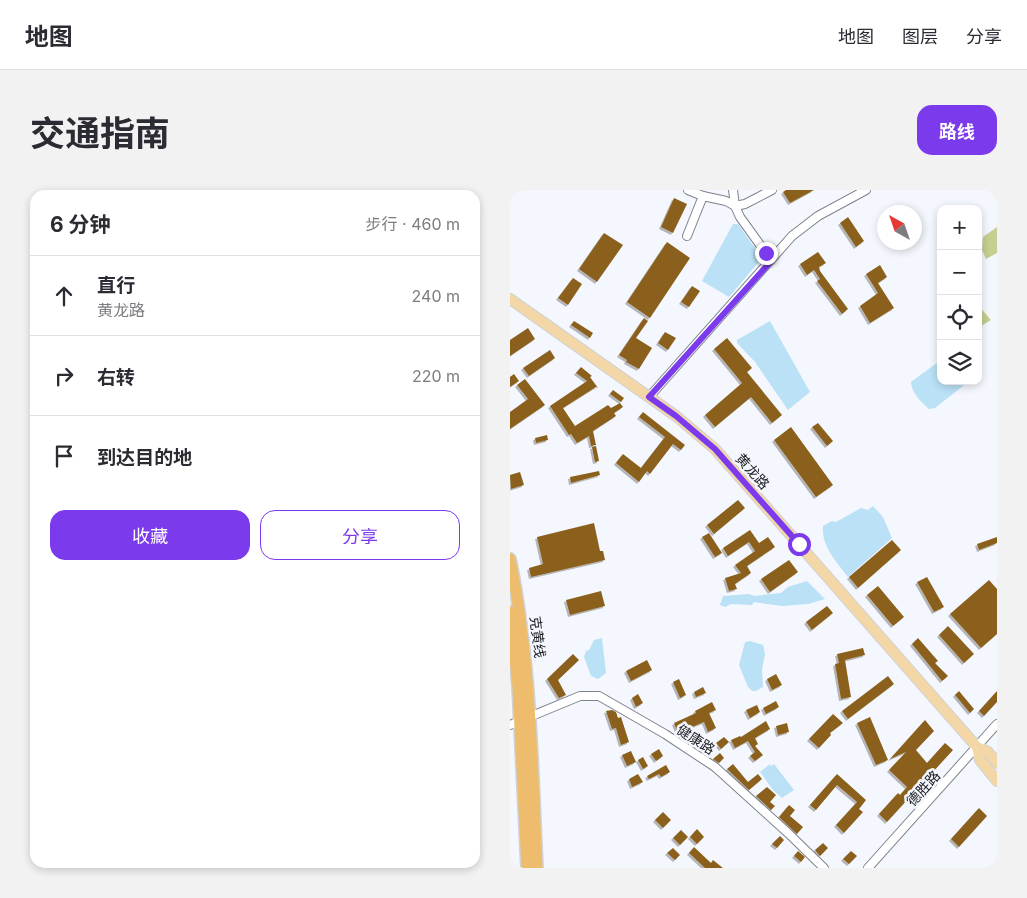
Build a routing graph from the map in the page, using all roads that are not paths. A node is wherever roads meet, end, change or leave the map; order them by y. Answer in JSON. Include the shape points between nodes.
{"nodes":[{"id":1,"x":688,"y":190,"type":"edge"},
{"id":2,"x":733,"y":190,"type":"edge"},
{"id":3,"x":772,"y":190,"type":"edge"},
{"id":4,"x":866,"y":190,"type":"edge"},
{"id":5,"x":702,"y":196,"type":"junction"},
{"id":6,"x":735,"y":206,"type":"junction"},
{"id":7,"x":687,"y":236,"type":"dead end"},
{"id":8,"x":772,"y":260,"type":"junction"},
{"id":9,"x":510,"y":299,"type":"edge"},
{"id":10,"x":649,"y":397,"type":"junction"},
{"id":11,"x":510,"y":559,"type":"edge"},
{"id":12,"x":510,"y":612,"type":"edge"},
{"id":13,"x":520,"y":720,"type":"edge"},
{"id":14,"x":997,"y":724,"type":"edge"},
{"id":15,"x":977,"y":747,"type":"junction"},
{"id":16,"x":997,"y":763,"type":"edge"},
{"id":17,"x":997,"y":781,"type":"edge"},
{"id":18,"x":527,"y":868,"type":"edge"},
{"id":19,"x":537,"y":868,"type":"edge"},
{"id":20,"x":824,"y":868,"type":"edge"},
{"id":21,"x":868,"y":868,"type":"edge"}],
"edges":[{"from":1,"to":5,"type":"street"},
{"from":2,"to":6,"type":"street"},
{"from":3,"to":6,"type":"street"},
{"from":4,"to":8,"type":"street","via":[[818,216],[792,236]]},
{"from":5,"to":6,"type":"street"},
{"from":5,"to":7,"type":"street"},
{"from":6,"to":8,"type":"street"},
{"from":8,"to":10,"type":"street"},
{"from":9,"to":10,"type":"main road","name":"黄龙路"},
{"from":10,"to":15,"type":"main road","name":"黄龙路","via":[[715,449]]},
{"from":11,"to":13,"type":"highway","name":"克黄线","via":[[525,648]]},
{"from":12,"to":13,"type":"highway","name":"克黄线"},
{"from":13,"to":18,"type":"highway","name":"克黄线"},
{"from":13,"to":19,"type":"highway","name":"克黄线"},
{"from":13,"to":20,"type":"street","name":"健康路","via":[[580,696],[599,696],[715,767]]},
{"from":14,"to":15,"type":"street","name":"德胜路"},
{"from":15,"to":16,"type":"main road","name":"黄龙路","via":[[988,752]]},
{"from":15,"to":17,"type":"main road","name":"黄龙路","via":[[980,760]]},
{"from":15,"to":21,"type":"street","name":"德胜路"}]}
